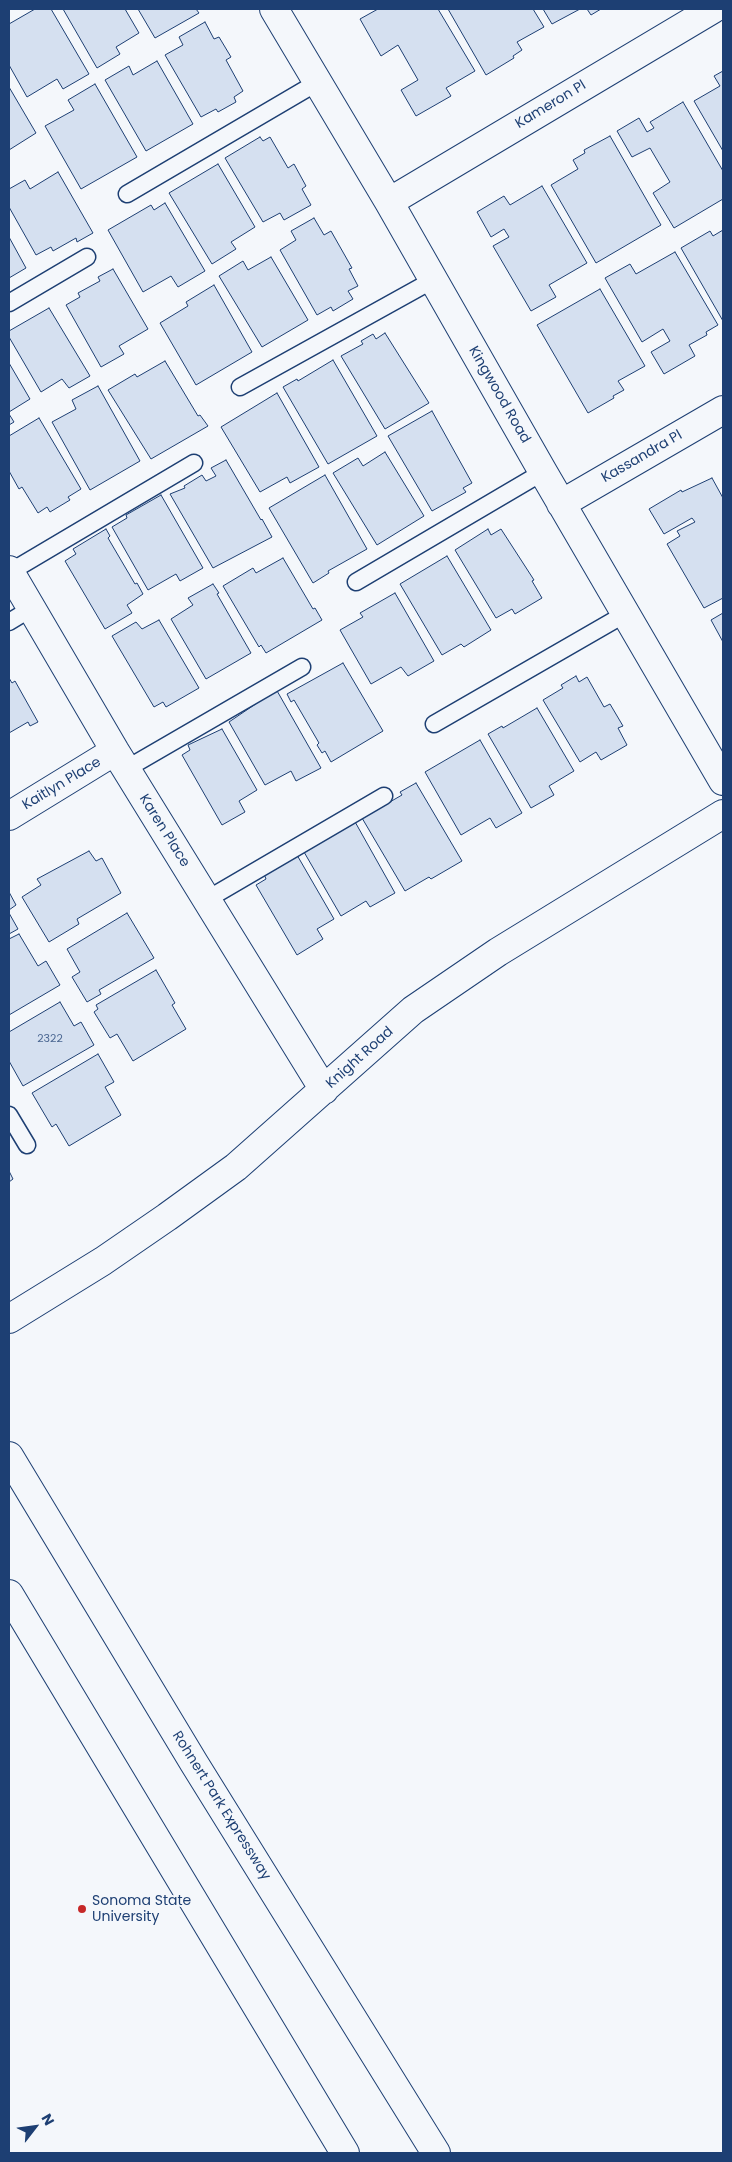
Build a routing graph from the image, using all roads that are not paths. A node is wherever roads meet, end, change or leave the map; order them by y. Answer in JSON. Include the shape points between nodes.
{"nodes":[{"id":1,"x":274,"y":9,"type":"edge"},
{"id":2,"x":713,"y":9,"type":"edge"},
{"id":3,"x":318,"y":82,"type":"junction"},
{"id":4,"x":127,"y":194,"type":"dead end"},
{"id":5,"x":389,"y":202,"type":"junction"},
{"id":6,"x":87,"y":257,"type":"dead end"},
{"id":7,"x":433,"y":280,"type":"junction"},
{"id":8,"x":9,"y":303,"type":"edge"},
{"id":9,"x":240,"y":387,"type":"dead end"},
{"id":10,"x":723,"y":410,"type":"edge"},
{"id":11,"x":194,"y":463,"type":"dead end"},
{"id":12,"x":543,"y":472,"type":"junction"},
{"id":13,"x":561,"y":504,"type":"junction"},
{"id":14,"x":10,"y":571,"type":"edge"},
{"id":15,"x":356,"y":582,"type":"dead end"},
{"id":16,"x":625,"y":614,"type":"junction"},
{"id":17,"x":20,"y":615,"type":"edge"},
{"id":18,"x":302,"y":667,"type":"dead end"},
{"id":19,"x":434,"y":724,"type":"dead end"},
{"id":20,"x":120,"y":760,"type":"junction"},
{"id":21,"x":723,"y":781,"type":"edge"},
{"id":22,"x":384,"y":796,"type":"dead end"},
{"id":23,"x":723,"y":814,"type":"edge"},
{"id":24,"x":9,"y":816,"type":"edge"},
{"id":25,"x":206,"y":900,"type":"junction"},
{"id":26,"x":324,"y":1090,"type":"junction"},
{"id":27,"x":9,"y":1115,"type":"edge"},
{"id":28,"x":27,"y":1145,"type":"dead end"},
{"id":29,"x":9,"y":1319,"type":"edge"},
{"id":30,"x":9,"y":1456,"type":"edge"},
{"id":31,"x":9,"y":1594,"type":"edge"},
{"id":32,"x":345,"y":2153,"type":"edge"},
{"id":33,"x":436,"y":2153,"type":"edge"}],
"edges":[{"from":1,"to":3,"type":"street","name":"Kingwood Road"},
{"from":2,"to":5,"type":"street","name":"Kameron Pl"},
{"from":3,"to":4,"type":"lane"},
{"from":3,"to":5,"type":"street","name":"Kingwood Road"},
{"from":5,"to":7,"type":"street","name":"Kingwood Road"},
{"from":6,"to":8,"type":"lane"},
{"from":7,"to":9,"type":"lane"},
{"from":7,"to":12,"type":"street","name":"Kingwood Road"},
{"from":10,"to":13,"type":"street","name":"Kassandra Pl"},
{"from":11,"to":14,"type":"lane"},
{"from":12,"to":13,"type":"street","name":"Kingwood Road"},
{"from":12,"to":15,"type":"lane"},
{"from":13,"to":16,"type":"street","name":"Kingwood Road"},
{"from":14,"to":17,"type":"street","name":"Karen Place"},
{"from":16,"to":19,"type":"lane"},
{"from":16,"to":21,"type":"street","name":"Kingwood Road"},
{"from":17,"to":20,"type":"street","name":"Karen Place"},
{"from":18,"to":20,"type":"lane"},
{"from":20,"to":24,"type":"street","name":"Kaitlyn Place"},
{"from":20,"to":25,"type":"street","name":"Karen Place"},
{"from":22,"to":25,"type":"lane"},
{"from":23,"to":26,"type":"street","name":"Knight Road","via":[[498,952],[413,1010]]},
{"from":25,"to":26,"type":"street","name":"Karen Place"},
{"from":26,"to":29,"type":"street","name":"Knight Road","via":[[236,1167],[175,1212]]},
{"from":27,"to":28,"type":"lane"},
{"from":30,"to":33,"type":"street","name":"Rohnert Park Expressway","via":[[194,1763]]},
{"from":31,"to":32,"type":"street"}]}
